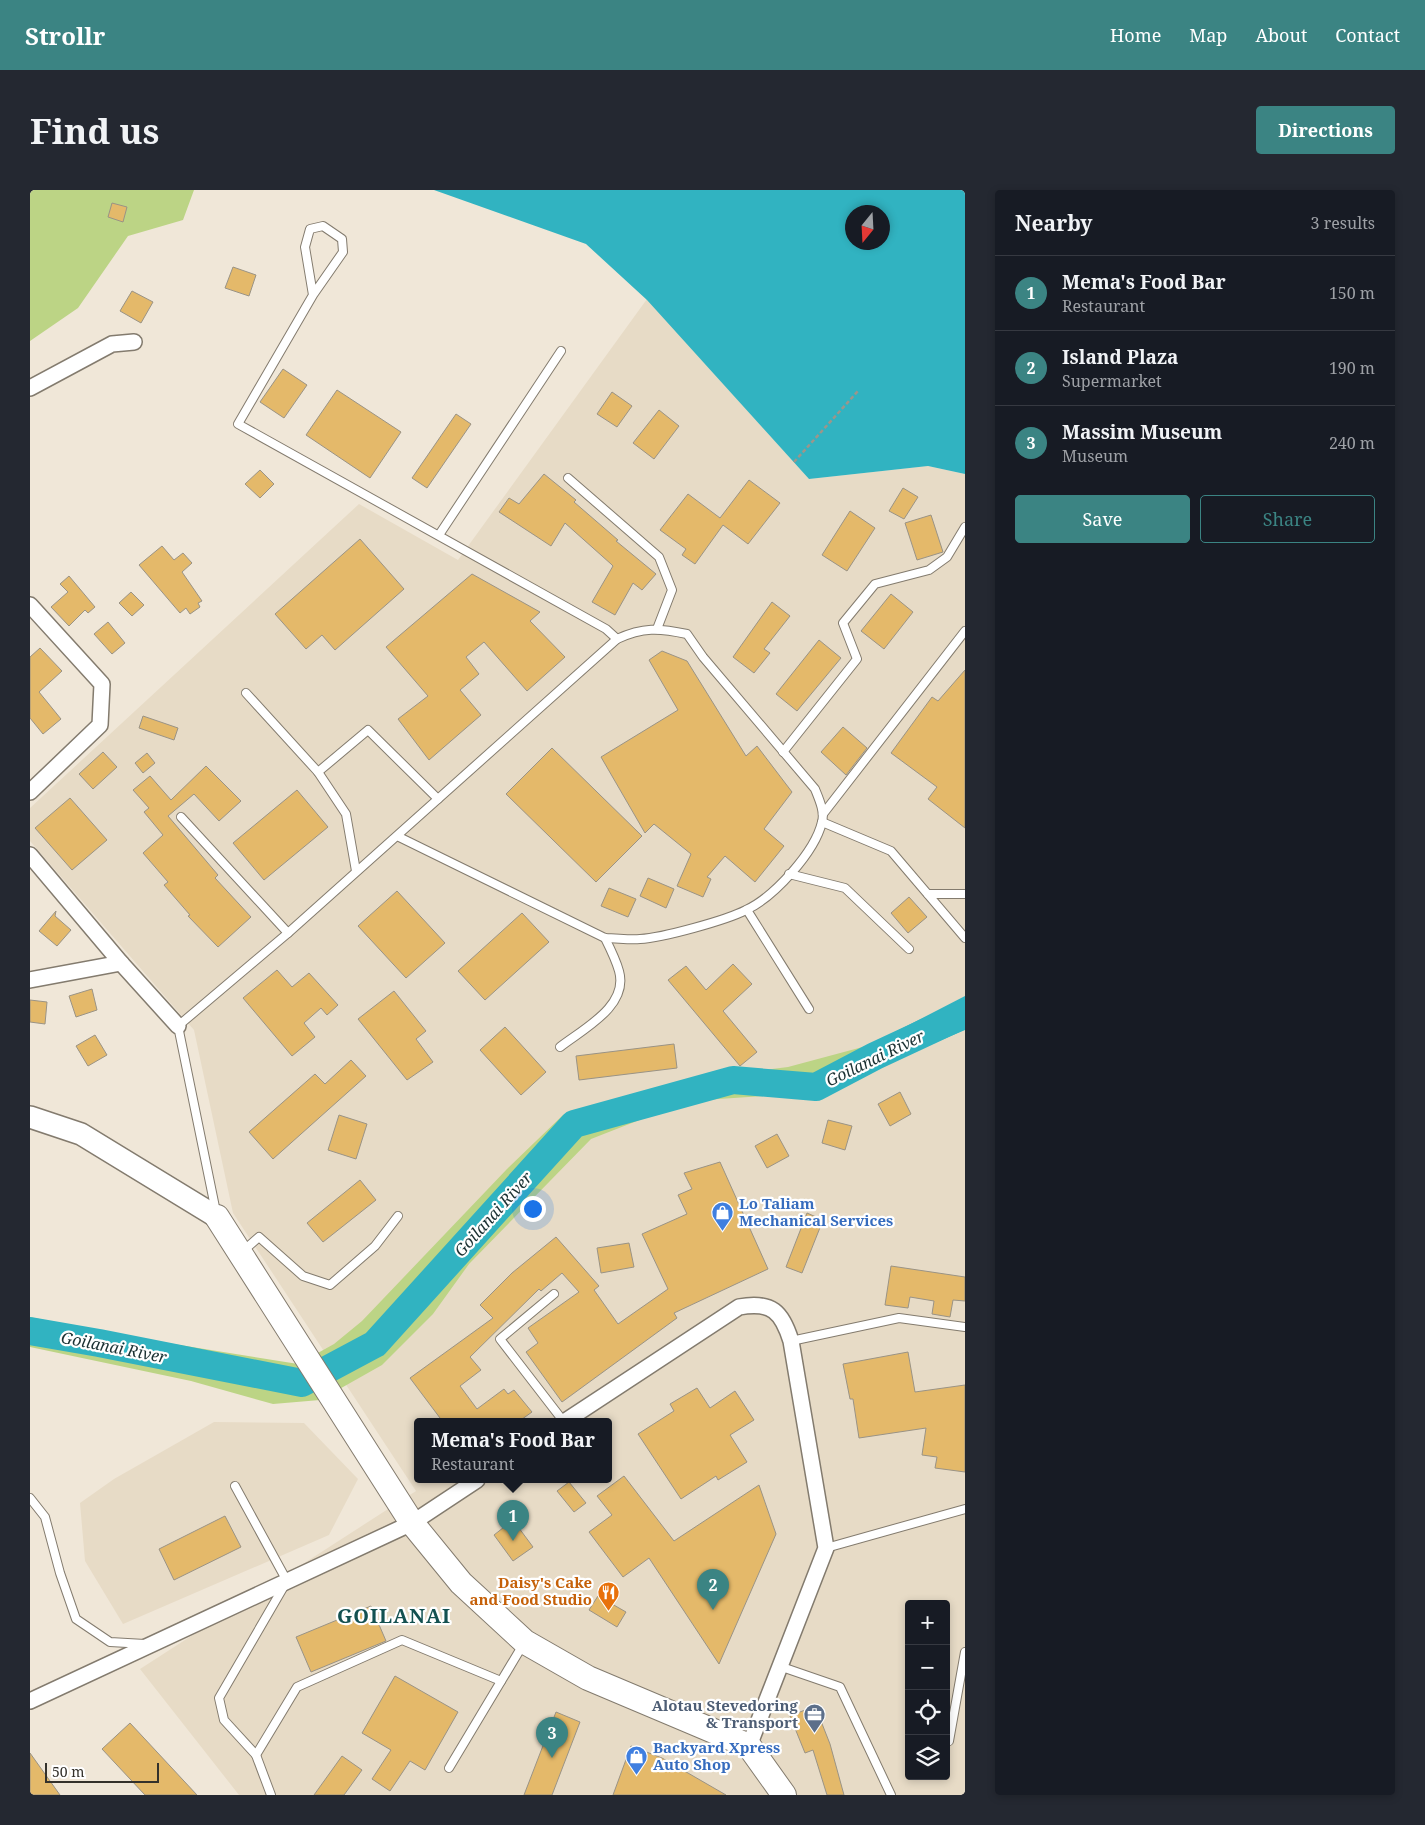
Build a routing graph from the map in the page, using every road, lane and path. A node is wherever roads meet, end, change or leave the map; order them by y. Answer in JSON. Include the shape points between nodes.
{"nodes":[{"id":1,"x":313,"y":295,"type":"junction"},
{"id":2,"x":134,"y":342,"type":"dead end"},
{"id":3,"x":561,"y":351,"type":"dead end"},
{"id":4,"x":30,"y":388,"type":"edge"},
{"id":5,"x":858,"y":391,"type":"dead end"},
{"id":6,"x":794,"y":462,"type":"dead end"},
{"id":7,"x":568,"y":478,"type":"dead end"},
{"id":8,"x":965,"y":527,"type":"edge"},
{"id":9,"x":439,"y":534,"type":"junction"},
{"id":10,"x":30,"y":605,"type":"edge"},
{"id":11,"x":657,"y":629,"type":"junction"},
{"id":12,"x":965,"y":631,"type":"edge"},
{"id":13,"x":617,"y":639,"type":"junction"},
{"id":14,"x":246,"y":693,"type":"dead end"},
{"id":15,"x":783,"y":752,"type":"junction"},
{"id":16,"x":318,"y":772,"type":"junction"},
{"id":17,"x":30,"y":792,"type":"edge"},
{"id":18,"x":438,"y":799,"type":"junction"},
{"id":19,"x":182,"y":817,"type":"dead end"},
{"id":20,"x":823,"y":818,"type":"junction"},
{"id":21,"x":397,"y":836,"type":"junction"},
{"id":22,"x":30,"y":855,"type":"edge"},
{"id":23,"x":356,"y":871,"type":"junction"},
{"id":24,"x":789,"y":874,"type":"junction"},
{"id":25,"x":928,"y":894,"type":"junction"},
{"id":26,"x":965,"y":894,"type":"edge"},
{"id":27,"x":747,"y":910,"type":"junction"},
{"id":28,"x":288,"y":933,"type":"junction"},
{"id":29,"x":606,"y":938,"type":"junction"},
{"id":30,"x":965,"y":938,"type":"edge"},
{"id":31,"x":909,"y":949,"type":"dead end"},
{"id":32,"x":121,"y":963,"type":"junction"},
{"id":33,"x":30,"y":980,"type":"edge"},
{"id":34,"x":810,"y":1009,"type":"dead end"},
{"id":35,"x":178,"y":1026,"type":"junction"},
{"id":36,"x":560,"y":1047,"type":"dead end"},
{"id":37,"x":30,"y":1117,"type":"edge"},
{"id":38,"x":398,"y":1216,"type":"dead end"},
{"id":39,"x":217,"y":1217,"type":"junction"},
{"id":40,"x":240,"y":1254,"type":"junction"},
{"id":41,"x":554,"y":1294,"type":"dead end"},
{"id":42,"x":965,"y":1327,"type":"edge"},
{"id":43,"x":791,"y":1341,"type":"junction"},
{"id":44,"x":561,"y":1418,"type":"edge"},
{"id":45,"x":570,"y":1418,"type":"edge"},
{"id":46,"x":472,"y":1483,"type":"edge"},
{"id":47,"x":235,"y":1486,"type":"dead end"},
{"id":48,"x":30,"y":1498,"type":"edge"},
{"id":49,"x":965,"y":1509,"type":"edge"},
{"id":50,"x":412,"y":1523,"type":"junction"},
{"id":51,"x":826,"y":1548,"type":"junction"},
{"id":52,"x":287,"y":1581,"type":"junction"},
{"id":53,"x":525,"y":1642,"type":"junction"},
{"id":54,"x":152,"y":1644,"type":"junction"},
{"id":55,"x":965,"y":1652,"type":"edge"},
{"id":56,"x":779,"y":1666,"type":"junction"},
{"id":57,"x":501,"y":1681,"type":"junction"},
{"id":58,"x":30,"y":1701,"type":"edge"},
{"id":59,"x":950,"y":1735,"type":"edge"},
{"id":60,"x":749,"y":1746,"type":"junction"},
{"id":61,"x":256,"y":1755,"type":"junction"},
{"id":62,"x":449,"y":1768,"type":"dead end"},
{"id":63,"x":271,"y":1795,"type":"edge"},
{"id":64,"x":784,"y":1795,"type":"edge"},
{"id":65,"x":891,"y":1795,"type":"edge"}],
"edges":[{"from":1,"to":1,"type":"lane","via":[[305,246],[310,228],[323,226],[342,239],[343,252]]},
{"from":1,"to":9,"type":"lane","via":[[238,424]]},
{"from":2,"to":4,"type":"street","via":[[112,344]]},
{"from":3,"to":9,"type":"lane"},
{"from":5,"to":6,"type":"path"},
{"from":7,"to":11,"type":"lane","via":[[659,557],[672,590]]},
{"from":8,"to":15,"type":"lane","via":[[947,557],[928,570],[875,584],[843,623],[857,659]]},
{"from":9,"to":13,"type":"lane","via":[[606,629]]},
{"from":10,"to":17,"type":"street","via":[[102,684],[100,725]]},
{"from":11,"to":13,"type":"lane","via":[[636,631]]},
{"from":11,"to":15,"type":"lane","via":[[687,634]]},
{"from":12,"to":20,"type":"lane"},
{"from":13,"to":18,"type":"lane"},
{"from":14,"to":16,"type":"lane"},
{"from":15,"to":20,"type":"lane","via":[[815,789]]},
{"from":16,"to":18,"type":"lane","via":[[368,730]]},
{"from":16,"to":23,"type":"lane","via":[[346,814]]},
{"from":18,"to":21,"type":"lane"},
{"from":19,"to":28,"type":"lane"},
{"from":20,"to":24,"type":"lane","via":[[806,854]]},
{"from":20,"to":25,"type":"lane","via":[[890,851]]},
{"from":21,"to":23,"type":"lane"},
{"from":21,"to":29,"type":"lane"},
{"from":22,"to":32,"type":"street"},
{"from":23,"to":28,"type":"lane"},
{"from":24,"to":27,"type":"lane"},
{"from":24,"to":31,"type":"lane","via":[[845,888]]},
{"from":25,"to":26,"type":"lane"},
{"from":25,"to":30,"type":"lane"},
{"from":27,"to":29,"type":"lane","via":[[696,927],[641,939]]},
{"from":27,"to":34,"type":"lane"},
{"from":28,"to":35,"type":"lane"},
{"from":29,"to":36,"type":"lane","via":[[620,972],[620,991],[605,1013]]},
{"from":32,"to":33,"type":"street"},
{"from":32,"to":35,"type":"street"},
{"from":35,"to":39,"type":"lane"},
{"from":37,"to":39,"type":"main road","via":[[81,1134]]},
{"from":38,"to":40,"type":"lane","via":[[375,1246],[330,1285],[303,1276],[259,1237]]},
{"from":39,"to":40,"type":"main road"},
{"from":40,"to":50,"type":"main road"},
{"from":41,"to":44,"type":"lane","via":[[500,1339]]},
{"from":42,"to":43,"type":"lane","via":[[899,1318]]},
{"from":43,"to":45,"type":"street","via":[[785,1322],[776,1311],[765,1306],[739,1307]]},
{"from":43,"to":51,"type":"street"},
{"from":46,"to":50,"type":"street"},
{"from":47,"to":52,"type":"lane"},
{"from":48,"to":54,"type":"lane","via":[[45,1516],[76,1619],[110,1642]]},
{"from":49,"to":51,"type":"lane"},
{"from":50,"to":52,"type":"street"},
{"from":50,"to":53,"type":"main road","via":[[461,1583]]},
{"from":51,"to":56,"type":"street"},
{"from":52,"to":54,"type":"street"},
{"from":52,"to":61,"type":"lane","via":[[219,1698],[224,1720]]},
{"from":53,"to":57,"type":"lane"},
{"from":53,"to":60,"type":"main road","via":[[588,1678]]},
{"from":54,"to":58,"type":"street"},
{"from":55,"to":59,"type":"lane"},
{"from":56,"to":60,"type":"street"},
{"from":56,"to":65,"type":"lane","via":[[840,1688]]},
{"from":57,"to":61,"type":"lane","via":[[402,1640],[297,1687]]},
{"from":57,"to":62,"type":"lane"},
{"from":60,"to":64,"type":"main road"},
{"from":61,"to":63,"type":"lane"}]}
